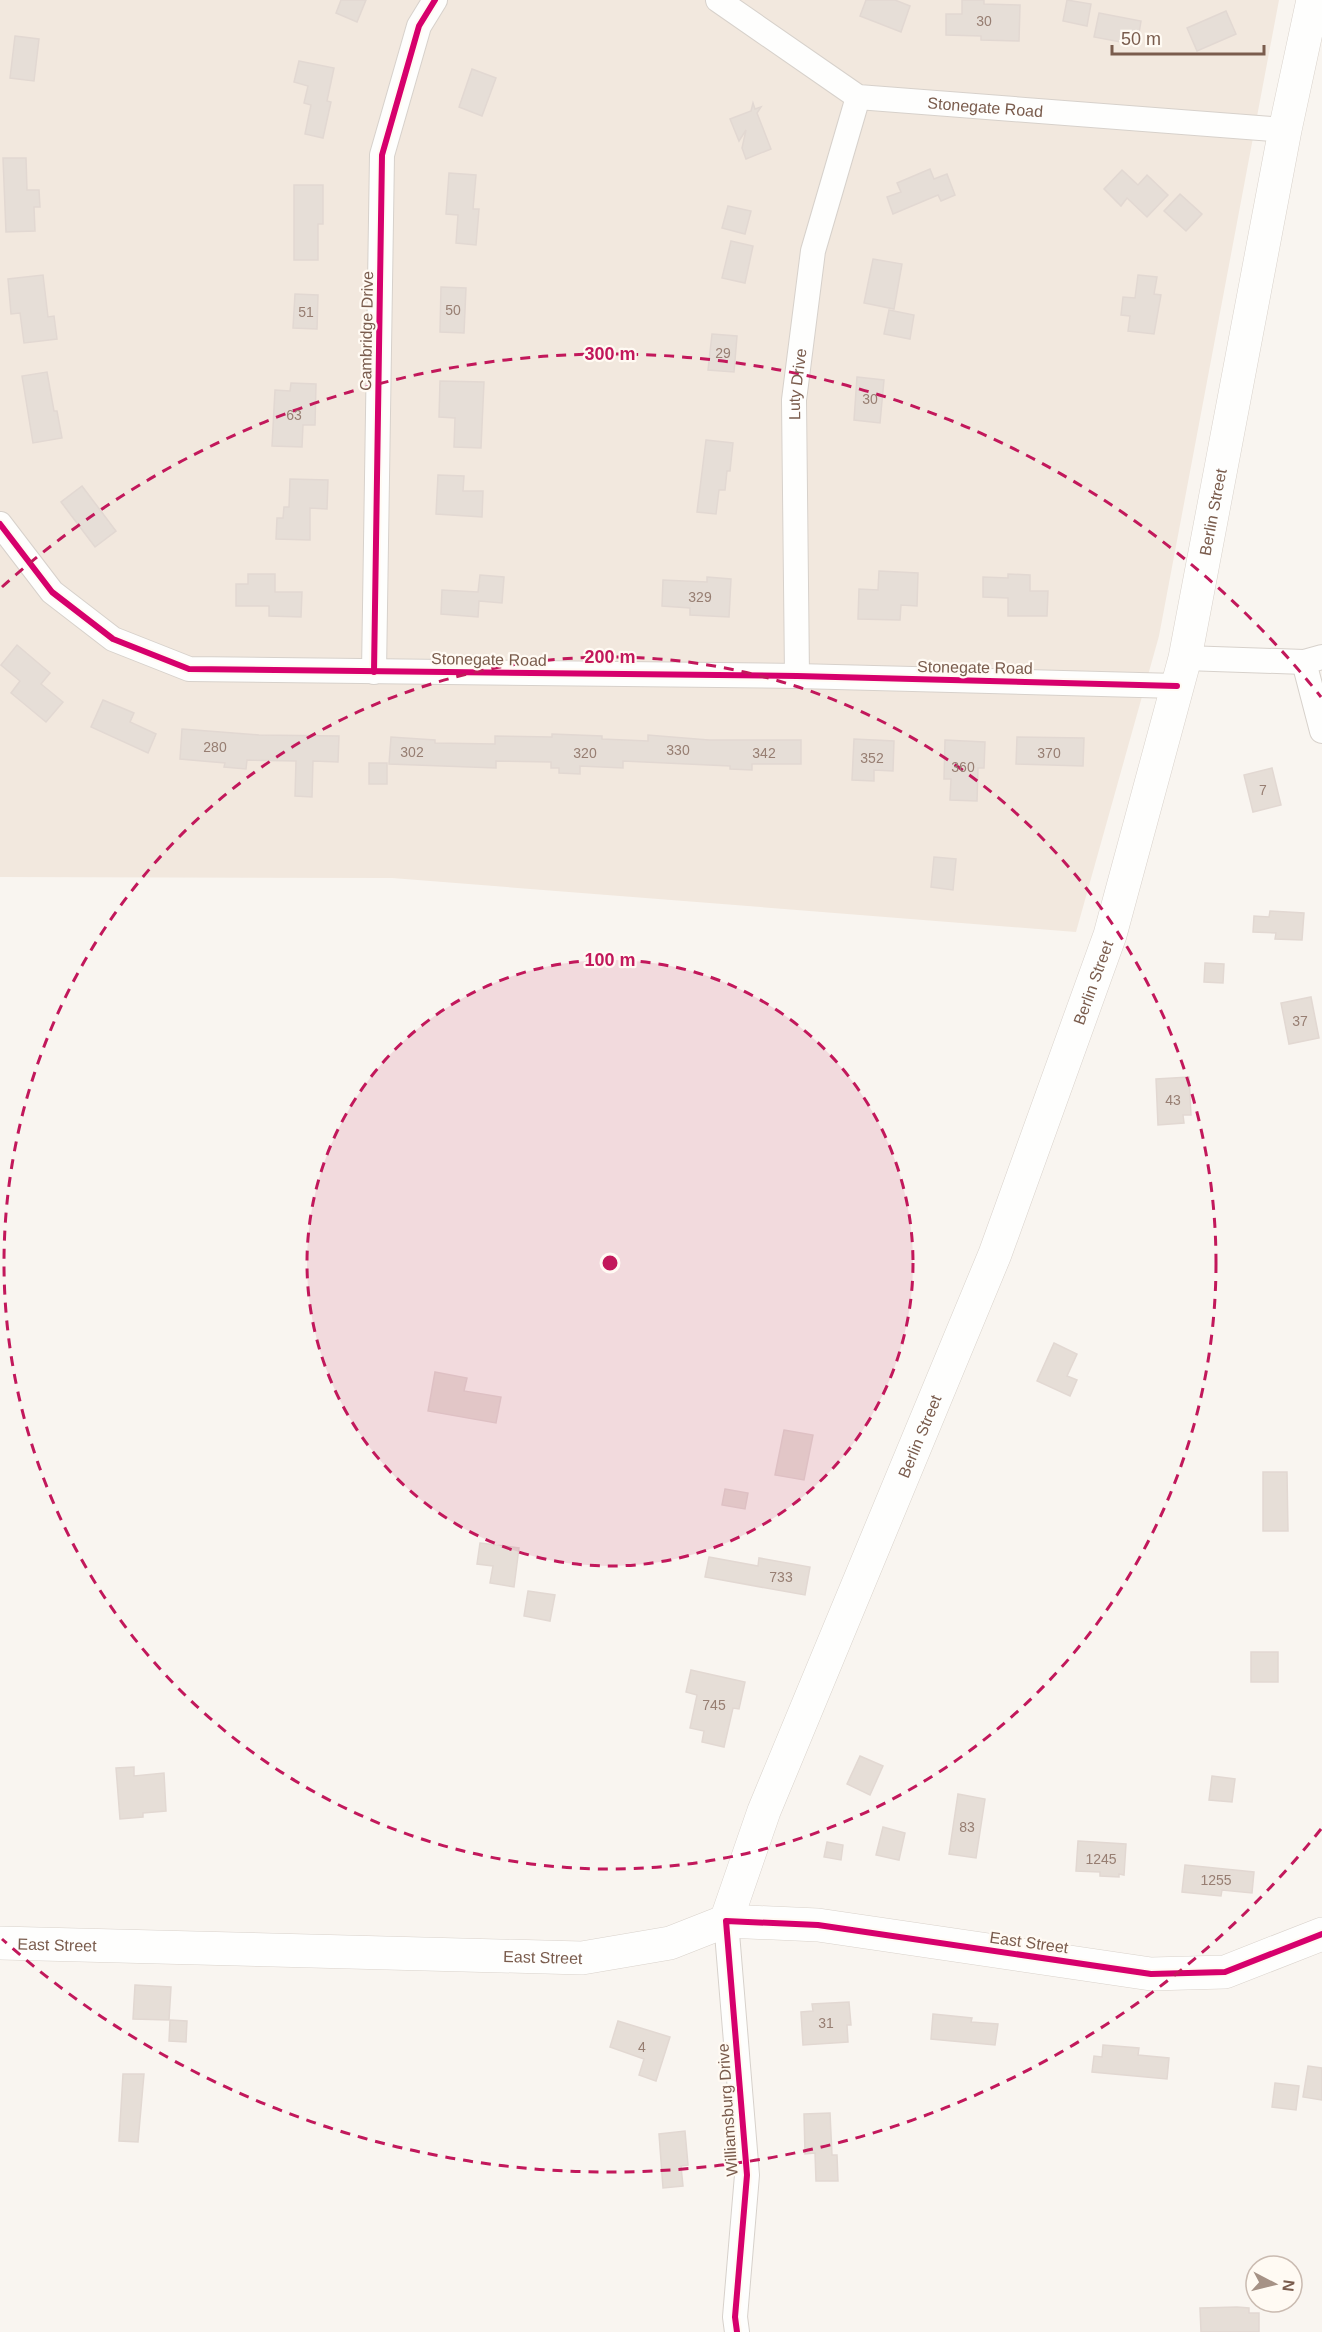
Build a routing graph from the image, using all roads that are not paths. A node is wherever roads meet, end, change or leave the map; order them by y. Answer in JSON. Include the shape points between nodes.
{"nodes":[{"id":1,"x":435,"y":0,"type":"edge"},
{"id":2,"x":718,"y":0,"type":"edge"},
{"id":3,"x":1313,"y":0,"type":"edge"},
{"id":4,"x":858,"y":97,"type":"junction"},
{"id":5,"x":1285,"y":130,"type":"junction"},
{"id":6,"x":0,"y":524,"type":"edge"},
{"id":7,"x":1313,"y":659,"type":"edge"},
{"id":8,"x":374,"y":672,"type":"junction"},
{"id":9,"x":1181,"y":672,"type":"junction"},
{"id":10,"x":797,"y":676,"type":"junction"},
{"id":11,"x":1322,"y":732,"type":"edge"},
{"id":12,"x":726,"y":1921,"type":"junction"},
{"id":13,"x":1322,"y":1934,"type":"edge"},
{"id":14,"x":0,"y":1943,"type":"edge"},
{"id":15,"x":737,"y":2332,"type":"edge"}],
"edges":[{"from":1,"to":8,"type":"street","name":"Cambridge Drive","via":[[420,26],[382,155]]},
{"from":2,"to":4,"type":"street"},
{"from":3,"to":5,"type":"main road","name":"Berlin Street"},
{"from":4,"to":5,"type":"street","name":"Stonegate Road"},
{"from":4,"to":10,"type":"street","name":"Luty Drive","via":[[813,251],[794,400]]},
{"from":5,"to":9,"type":"main road","name":"Berlin Street"},
{"from":6,"to":8,"type":"street","name":"Stonegate Road","via":[[52,592],[113,639],[189,669]]},
{"from":7,"to":9,"type":"street","name":"Stonegate Road"},
{"from":7,"to":11,"type":"street"},
{"from":8,"to":10,"type":"street","name":"Stonegate Road"},
{"from":9,"to":10,"type":"street","name":"Stonegate Road"},
{"from":9,"to":12,"type":"main road","name":"Berlin Street","via":[[1110,935],[995,1254],[764,1811]]},
{"from":12,"to":13,"type":"main road","name":"East Street","via":[[818,1925],[1151,1974],[1225,1972]]},
{"from":12,"to":14,"type":"main road","name":"East Street","via":[[670,1943],[582,1958]]},
{"from":12,"to":15,"type":"street","name":"Williamsburg Drive","via":[[747,2175]]}]}
